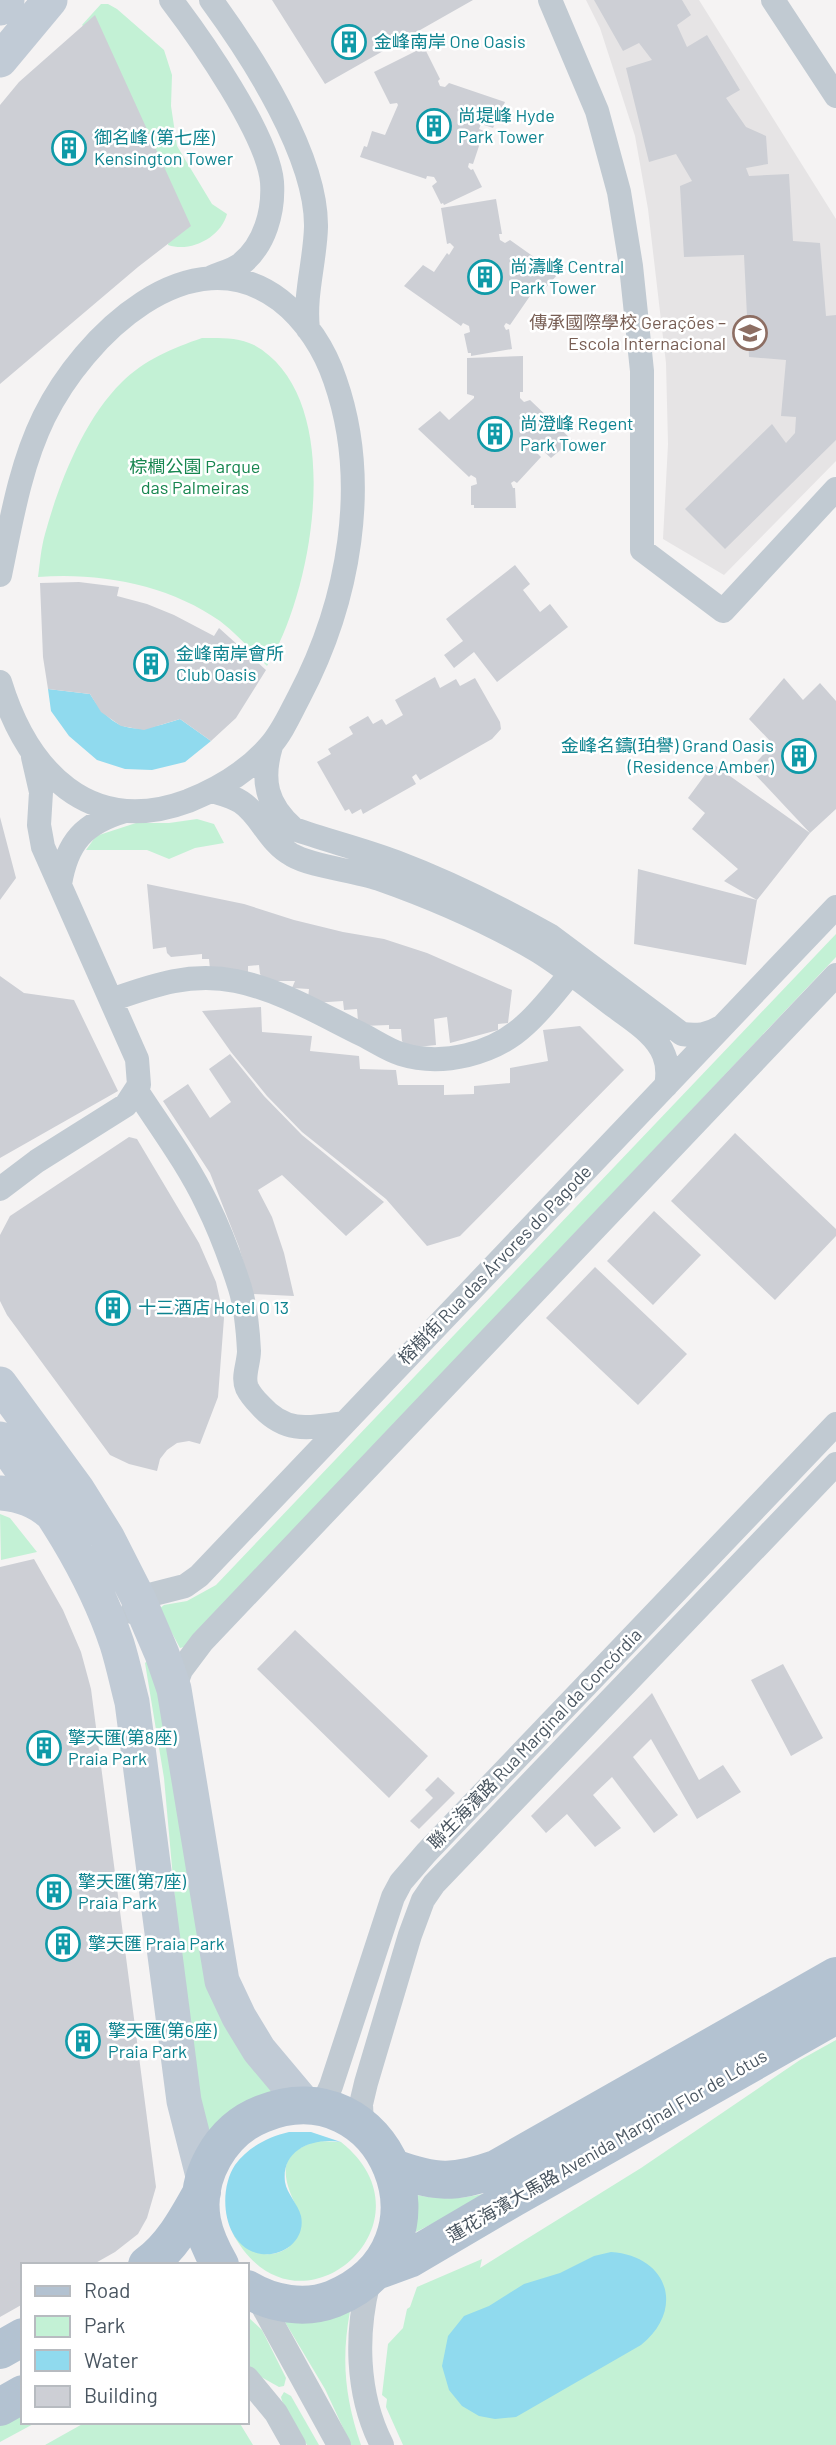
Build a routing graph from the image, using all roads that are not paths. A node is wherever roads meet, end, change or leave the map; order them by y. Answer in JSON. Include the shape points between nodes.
{"nodes":[{"id":1,"x":6,"y":0,"type":"edge"},
{"id":2,"x":50,"y":0,"type":"edge"},
{"id":3,"x":171,"y":0,"type":"edge"},
{"id":4,"x":211,"y":0,"type":"edge"},
{"id":5,"x":551,"y":0,"type":"edge"},
{"id":6,"x":773,"y":0,"type":"edge"},
{"id":7,"x":0,"y":8,"type":"edge"},
{"id":8,"x":0,"y":60,"type":"edge"},
{"id":9,"x":836,"y":96,"type":"edge"},
{"id":10,"x":211,"y":277,"type":"junction"},
{"id":11,"x":308,"y":329,"type":"junction"},
{"id":12,"x":836,"y":489,"type":"edge"},
{"id":13,"x":0,"y":575,"type":"edge"},
{"id":14,"x":0,"y":682,"type":"edge"},
{"id":15,"x":271,"y":746,"type":"junction"},
{"id":16,"x":29,"y":747,"type":"junction"},
{"id":17,"x":212,"y":791,"type":"junction"},
{"id":18,"x":125,"y":811,"type":"junction"},
{"id":19,"x":60,"y":884,"type":"junction"},
{"id":20,"x":836,"y":907,"type":"edge"},
{"id":21,"x":571,"y":973,"type":"junction"},
{"id":22,"x":836,"y":975,"type":"edge"},
{"id":23,"x":111,"y":1000,"type":"junction"},
{"id":24,"x":722,"y":1027,"type":"junction"},
{"id":25,"x":666,"y":1086,"type":"junction"},
{"id":26,"x":137,"y":1091,"type":"junction"},
{"id":27,"x":37,"y":1161,"type":"junction"},
{"id":28,"x":0,"y":1177,"type":"edge"},
{"id":29,"x":0,"y":1189,"type":"edge"},
{"id":30,"x":6,"y":1396,"type":"edge"},
{"id":31,"x":343,"y":1423,"type":"junction"},
{"id":32,"x":836,"y":1424,"type":"edge"},
{"id":33,"x":0,"y":1439,"type":"edge"},
{"id":34,"x":836,"y":1464,"type":"edge"},
{"id":35,"x":0,"y":1493,"type":"edge"},
{"id":36,"x":55,"y":1516,"type":"junction"},
{"id":37,"x":138,"y":1598,"type":"junction"},
{"id":38,"x":117,"y":1645,"type":"junction"},
{"id":39,"x":174,"y":1689,"type":"junction"},
{"id":40,"x":836,"y":1976,"type":"edge"},
{"id":41,"x":836,"y":2015,"type":"edge"},
{"id":42,"x":313,"y":2107,"type":"junction"},
{"id":43,"x":362,"y":2126,"type":"junction"},
{"id":44,"x":394,"y":2168,"type":"junction"},
{"id":45,"x":203,"y":2186,"type":"junction"},
{"id":46,"x":149,"y":2263,"type":"edge"},
{"id":47,"x":219,"y":2263,"type":"edge"},
{"id":48,"x":373,"y":2274,"type":"junction"},
{"id":49,"x":251,"y":2292,"type":"edge"},
{"id":50,"x":21,"y":2338,"type":"edge"},
{"id":51,"x":0,"y":2350,"type":"edge"},
{"id":52,"x":248,"y":2379,"type":"edge"},
{"id":53,"x":21,"y":2395,"type":"edge"},
{"id":54,"x":0,"y":2407,"type":"edge"},
{"id":55,"x":294,"y":2445,"type":"edge"},
{"id":56,"x":339,"y":2445,"type":"edge"},
{"id":57,"x":382,"y":2445,"type":"edge"}],
"edges":[{"from":1,"to":7,"type":"main road"},
{"from":2,"to":8,"type":"main road"},
{"from":3,"to":10,"type":"street","via":[[258,139],[272,182],[271,209],[262,239],[241,264]]},
{"from":4,"to":11,"type":"street","via":[[257,68],[311,184],[316,227]]},
{"from":5,"to":12,"type":"street","via":[[597,111],[619,192],[642,371],[642,550],[723,611]]},
{"from":6,"to":9,"type":"street"},
{"from":10,"to":11,"type":"street","via":[[258,285],[292,309]]},
{"from":10,"to":13,"type":"street","via":[[172,287],[144,302],[85,354],[44,418],[25,465]]},
{"from":11,"to":15,"type":"street","via":[[333,373],[347,418],[353,471],[350,535],[328,632],[310,677]]},
{"from":14,"to":16,"type":"street"},
{"from":15,"to":17,"type":"street"},
{"from":15,"to":24,"type":"street","via":[[265,776],[269,794],[294,829],[397,862],[496,906],[551,936],[682,1034],[705,1034]]},
{"from":16,"to":18,"type":"street","via":[[46,772],[76,796]]},
{"from":16,"to":19,"type":"street","via":[[41,792],[41,840]]},
{"from":17,"to":18,"type":"street","via":[[173,806]]},
{"from":17,"to":21,"type":"street","via":[[243,803],[268,835],[292,855],[378,878],[442,903],[509,935]]},
{"from":18,"to":19,"type":"street","via":[[91,825],[74,841]]},
{"from":19,"to":23,"type":"street"},
{"from":20,"to":24,"type":"street","name":"榕樹街 Rua das Árvores do Pagode"},
{"from":21,"to":23,"type":"street","via":[[510,1037],[489,1049],[430,1059],[400,1054],[266,989],[234,980],[200,977],[167,981]]},
{"from":21,"to":25,"type":"street","via":[[657,1044],[667,1065]]},
{"from":22,"to":39,"type":"street","via":[[237,1604],[192,1654]]},
{"from":23,"to":26,"type":"street","via":[[136,1059]]},
{"from":24,"to":25,"type":"street","name":"榕樹街 Rua das Árvores do Pagode"},
{"from":25,"to":31,"type":"street","name":"榕樹街 Rua das Árvores do Pagode"},
{"from":26,"to":27,"type":"street","via":[[121,1108]]},
{"from":26,"to":31,"type":"street","via":[[193,1179],[224,1243],[241,1291],[247,1326],[247,1388],[261,1407],[284,1423],[302,1429]]},
{"from":27,"to":28,"type":"street"},
{"from":27,"to":29,"type":"street"},
{"from":30,"to":37,"type":"main road","via":[[77,1489]]},
{"from":31,"to":37,"type":"street","name":"榕樹街 Rua das Árvores do Pagode","via":[[199,1576],[185,1586]]},
{"from":32,"to":42,"type":"street","name":"聯生海濱路 Rua Marginal da Concórdia","via":[[401,1882],[386,1914],[331,2086]]},
{"from":33,"to":36,"type":"main road"},
{"from":34,"to":43,"type":"street","name":"聯生海濱路 Rua Marginal da Concórdia","via":[[434,1884],[420,1907],[406,1948],[366,2083]]},
{"from":35,"to":36,"type":"main road","via":[[20,1495]]},
{"from":36,"to":38,"type":"main road","via":[[96,1591]]},
{"from":37,"to":38,"type":"street"},
{"from":37,"to":39,"type":"main road"},
{"from":38,"to":45,"type":"main road","via":[[132,1702],[184,2101]]},
{"from":39,"to":42,"type":"main road","via":[[222,1982],[259,2050]]},
{"from":40,"to":44,"type":"main road","name":"蓮花海濱大馬路 Avenida Marginal Flor de Lótus","via":[[496,2169],[456,2181],[424,2179]]},
{"from":41,"to":48,"type":"main road","name":"蓮花海濱大馬路 Avenida Marginal Flor de Lótus","via":[[409,2259]]},
{"from":42,"to":43,"type":"main road","via":[[342,2114]]},
{"from":42,"to":45,"type":"main road","via":[[272,2110],[242,2125],[212,2159]]},
{"from":43,"to":44,"type":"main road"},
{"from":44,"to":48,"type":"main road","via":[[399,2222],[391,2248]]},
{"from":45,"to":46,"type":"main road","via":[[185,2223]]},
{"from":45,"to":47,"type":"main road","via":[[201,2219]]},
{"from":48,"to":49,"type":"main road","name":"蓮花海濱大馬路 Avenida Marginal Flor de Lótus","via":[[350,2292],[303,2305],[279,2303]]},
{"from":48,"to":57,"type":"street","via":[[363,2302],[361,2370],[368,2415]]},
{"from":49,"to":56,"type":"street"},
{"from":50,"to":51,"type":"main road"},
{"from":52,"to":55,"type":"street","via":[[276,2413]]},
{"from":53,"to":54,"type":"main road"}]}
